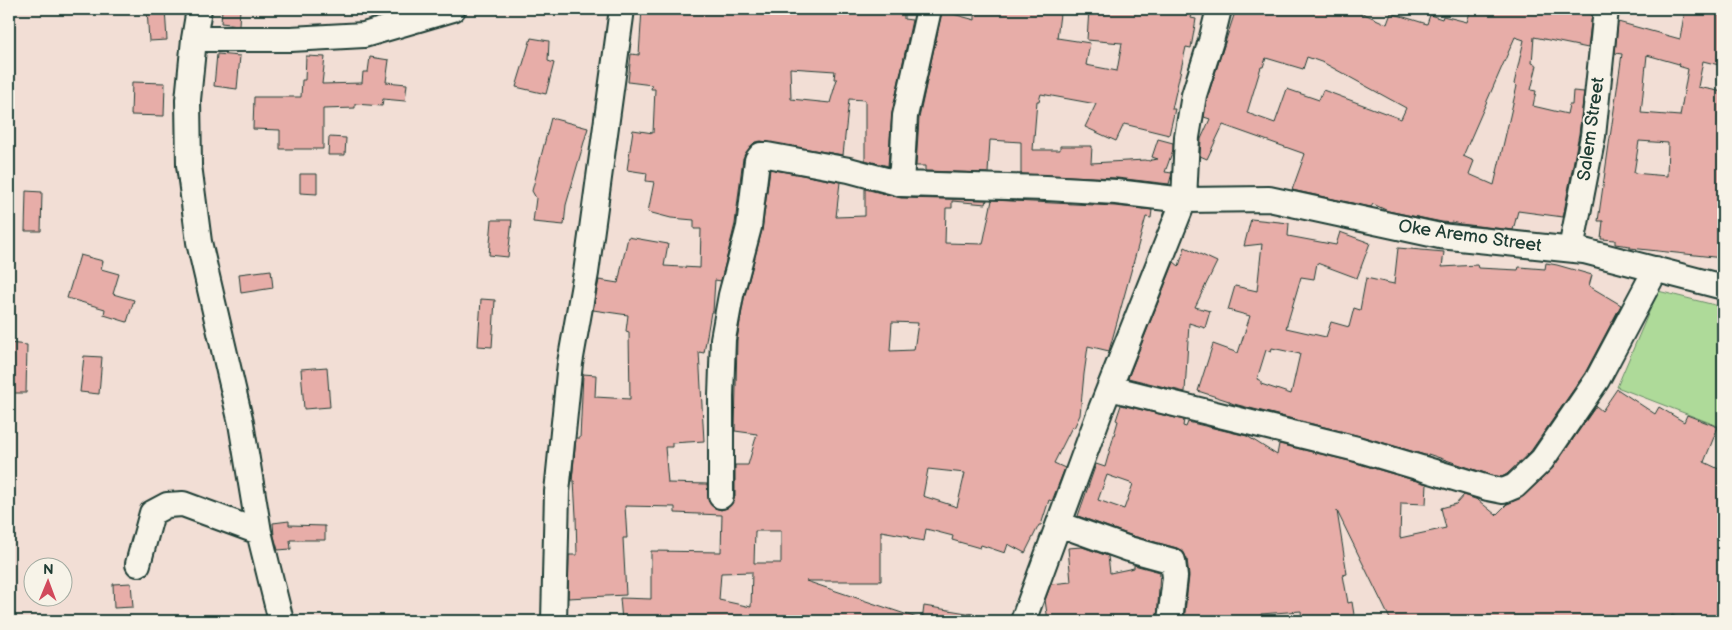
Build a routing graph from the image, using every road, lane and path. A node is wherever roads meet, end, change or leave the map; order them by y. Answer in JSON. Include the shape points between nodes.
{"nodes":[{"id":1,"x":199,"y":9,"type":"edge"},
{"id":2,"x":453,"y":9,"type":"edge"},
{"id":3,"x":622,"y":9,"type":"edge"},
{"id":4,"x":929,"y":9,"type":"edge"},
{"id":5,"x":1219,"y":9,"type":"edge"},
{"id":6,"x":1606,"y":9,"type":"edge"},
{"id":7,"x":194,"y":39,"type":"junction"},
{"id":8,"x":901,"y":184,"type":"junction"},
{"id":9,"x":1184,"y":200,"type":"junction"},
{"id":10,"x":1571,"y":249,"type":"junction"},
{"id":11,"x":1656,"y":269,"type":"junction"},
{"id":12,"x":1723,"y":287,"type":"edge"},
{"id":13,"x":1110,"y":388,"type":"junction"},
{"id":14,"x":721,"y":496,"type":"dead end"},
{"id":15,"x":1059,"y":524,"type":"junction"},
{"id":16,"x":259,"y":532,"type":"junction"},
{"id":17,"x":138,"y":564,"type":"dead end"},
{"id":18,"x":281,"y":621,"type":"edge"},
{"id":19,"x":554,"y":621,"type":"edge"},
{"id":20,"x":1023,"y":621,"type":"edge"},
{"id":21,"x":1170,"y":621,"type":"edge"}],
"edges":[{"from":1,"to":7,"type":"street"},
{"from":2,"to":7,"type":"street","via":[[364,35]]},
{"from":3,"to":19,"type":"street","via":[[586,273],[570,363],[557,492]]},
{"from":4,"to":8,"type":"street","via":[[904,116]]},
{"from":5,"to":9,"type":"street","via":[[1194,95],[1187,138]]},
{"from":6,"to":10,"type":"street","name":"Salem Street","via":[[1592,136]]},
{"from":7,"to":16,"type":"street","via":[[188,100],[189,165],[199,242],[241,423]]},
{"from":8,"to":9,"type":"street","name":"Oke Aremo Street","via":[[1106,192]]},
{"from":8,"to":14,"type":"street","name":"Oke Aremo Street","via":[[767,154],[760,155],[757,160],[749,227],[723,339]]},
{"from":9,"to":10,"type":"street","name":"Oke Aremo Street","via":[[1269,199],[1440,236]]},
{"from":9,"to":13,"type":"street"},
{"from":10,"to":11,"type":"street","name":"Oke Aremo Street"},
{"from":11,"to":12,"type":"street","name":"Oke Aremo Street"},
{"from":11,"to":13,"type":"street","via":[[1597,380],[1542,460],[1515,486],[1503,491],[1357,449]]},
{"from":13,"to":15,"type":"street"},
{"from":15,"to":20,"type":"street"},
{"from":15,"to":21,"type":"street","via":[[1173,561],[1175,577]]},
{"from":16,"to":17,"type":"street","via":[[183,504],[167,504],[152,512]]},
{"from":16,"to":18,"type":"street"}]}
